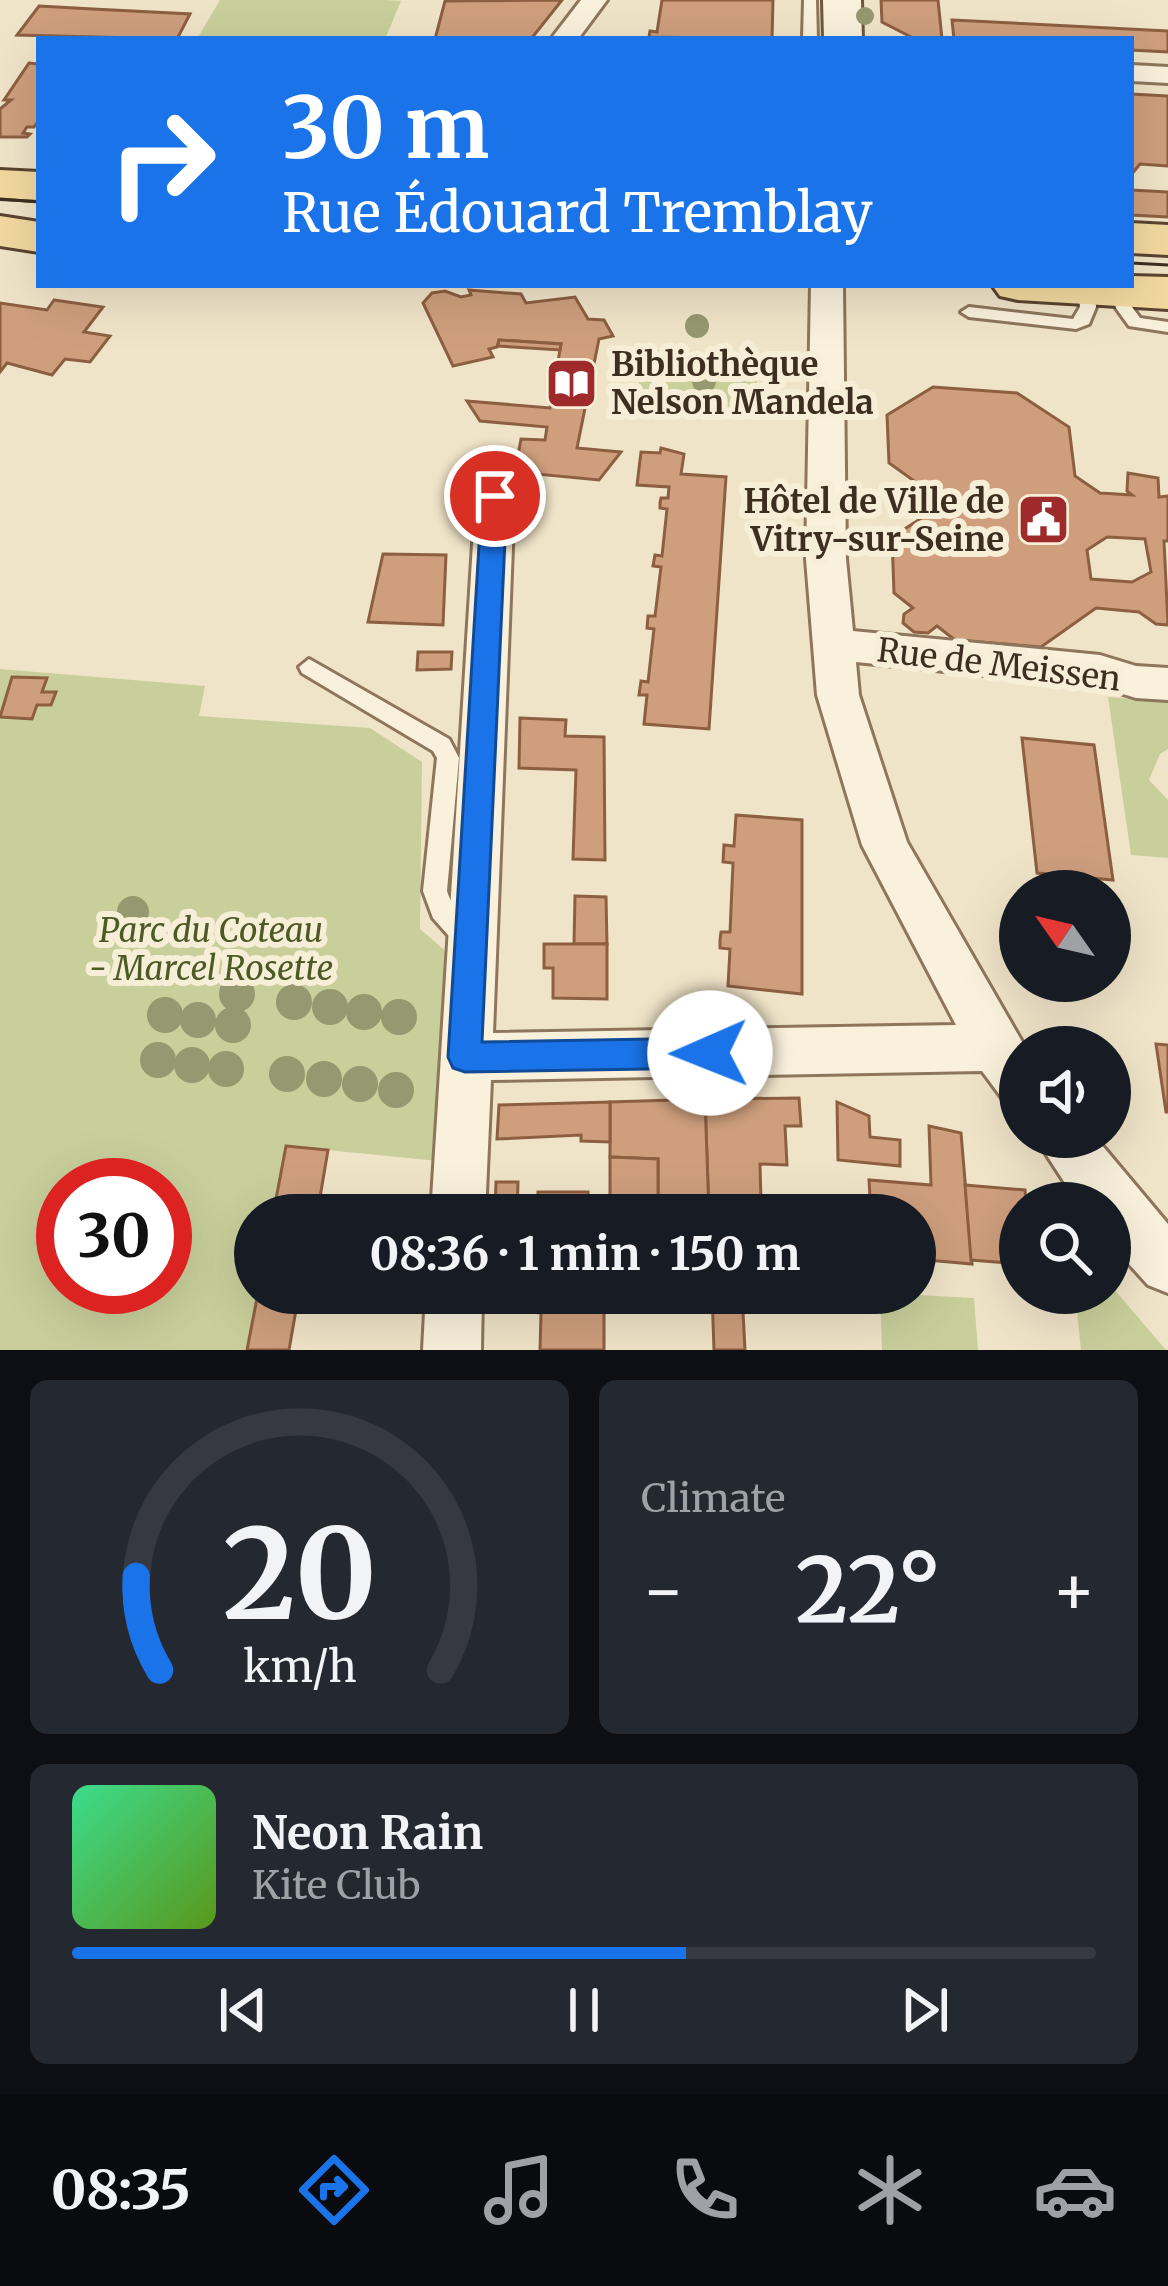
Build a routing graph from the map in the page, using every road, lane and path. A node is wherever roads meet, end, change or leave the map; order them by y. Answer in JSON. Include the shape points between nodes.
{"nodes":[{"id":1,"x":594,"y":0,"type":"edge"},
{"id":2,"x":810,"y":0,"type":"edge"},
{"id":3,"x":842,"y":0,"type":"edge"},
{"id":4,"x":566,"y":36,"type":"edge"},
{"id":5,"x":810,"y":36,"type":"edge"},
{"id":6,"x":843,"y":36,"type":"edge"},
{"id":7,"x":1134,"y":73,"type":"edge"},
{"id":8,"x":1168,"y":75,"type":"edge"},
{"id":9,"x":0,"y":184,"type":"edge"},
{"id":10,"x":36,"y":186,"type":"edge"},
{"id":11,"x":0,"y":231,"type":"edge"},
{"id":12,"x":36,"y":237,"type":"edge"},
{"id":13,"x":1134,"y":238,"type":"edge"},
{"id":14,"x":1168,"y":241,"type":"edge"},
{"id":15,"x":827,"y":288,"type":"edge"},
{"id":16,"x":1071,"y":288,"type":"edge"},
{"id":17,"x":1124,"y":291,"type":"edge"},
{"id":18,"x":969,"y":312,"type":"dead end"},
{"id":19,"x":1168,"y":327,"type":"edge"},
{"id":20,"x":495,"y":496,"type":"dead end"},
{"id":21,"x":831,"y":644,"type":"junction"},
{"id":22,"x":309,"y":667,"type":"dead end"},
{"id":23,"x":1168,"y":684,"type":"edge"},
{"id":24,"x":471,"y":942,"type":"junction"},
{"id":25,"x":999,"y":1049,"type":"edge"},
{"id":26,"x":465,"y":1057,"type":"junction"},
{"id":27,"x":999,"y":1065,"type":"edge"},
{"id":28,"x":1078,"y":1158,"type":"edge"},
{"id":29,"x":459,"y":1194,"type":"edge"},
{"id":30,"x":1168,"y":1265,"type":"edge"},
{"id":31,"x":453,"y":1314,"type":"edge"},
{"id":32,"x":452,"y":1350,"type":"edge"}],
"edges":[{"from":1,"to":4,"type":"street"},
{"from":2,"to":5,"type":"lane"},
{"from":3,"to":6,"type":"main road"},
{"from":7,"to":8,"type":"street"},
{"from":9,"to":10,"type":"main road"},
{"from":11,"to":12,"type":"main road"},
{"from":13,"to":14,"type":"main road"},
{"from":15,"to":21,"type":"street"},
{"from":16,"to":17,"type":"main road"},
{"from":17,"to":18,"type":"lane","via":[[1088,307],[1076,323]]},
{"from":17,"to":19,"type":"lane","via":[[1135,322]]},
{"from":20,"to":24,"type":"street"},
{"from":21,"to":23,"type":"street","name":"Rue de Meissen"},
{"from":21,"to":25,"type":"street","via":[[838,695],[885,845]]},
{"from":22,"to":24,"type":"lane","via":[[441,745],[448,758],[435,892],[441,911]]},
{"from":24,"to":26,"type":"street"},
{"from":26,"to":27,"type":"street"},
{"from":26,"to":29,"type":"street"},
{"from":28,"to":30,"type":"street"},
{"from":31,"to":32,"type":"street"}]}
